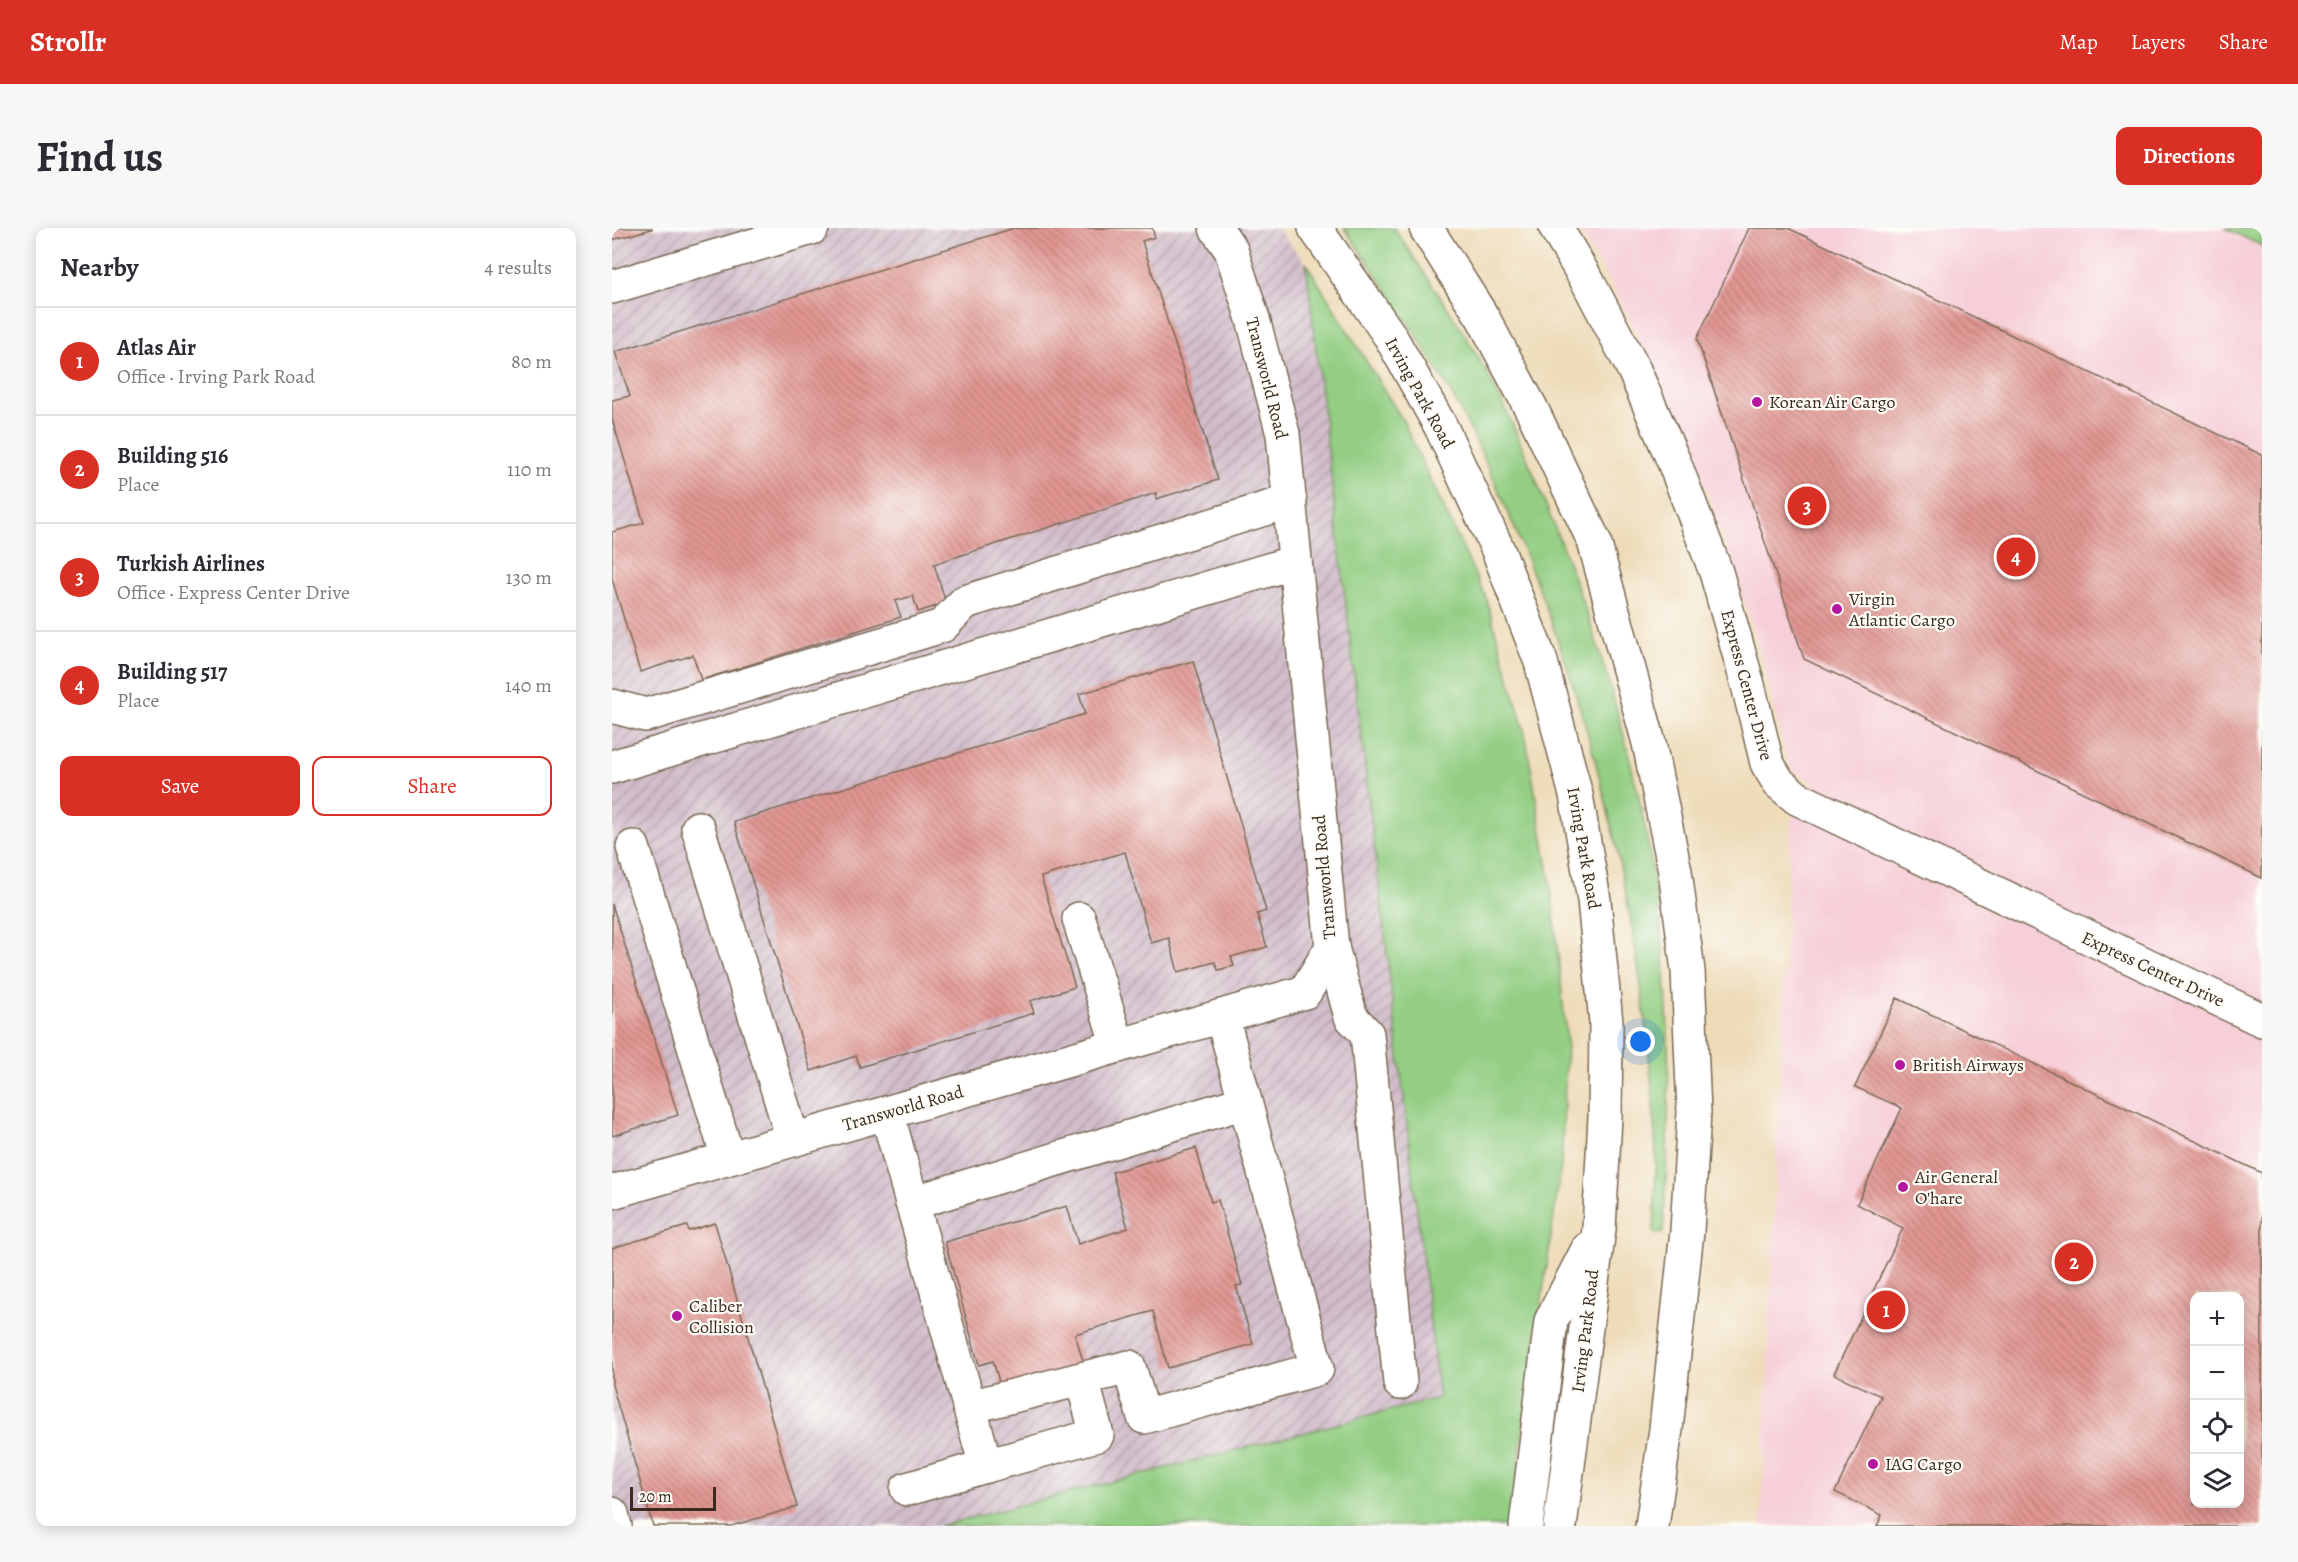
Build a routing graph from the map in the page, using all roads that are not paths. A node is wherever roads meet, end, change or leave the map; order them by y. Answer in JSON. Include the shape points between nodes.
{"nodes":[{"id":1,"x":812,"y":228,"type":"edge"},
{"id":2,"x":1216,"y":228,"type":"edge"},
{"id":3,"x":1315,"y":228,"type":"edge"},
{"id":4,"x":1426,"y":228,"type":"edge"},
{"id":5,"x":1556,"y":228,"type":"edge"},
{"id":6,"x":612,"y":287,"type":"edge"},
{"id":7,"x":1290,"y":501,"type":"junction"},
{"id":8,"x":1295,"y":562,"type":"junction"},
{"id":9,"x":612,"y":706,"type":"edge"},
{"id":10,"x":612,"y":767,"type":"edge"},
{"id":11,"x":698,"y":828,"type":"dead end"},
{"id":12,"x":633,"y":847,"type":"dead end"},
{"id":13,"x":1079,"y":919,"type":"dead end"},
{"id":14,"x":1332,"y":947,"type":"junction"},
{"id":15,"x":1222,"y":1016,"type":"junction"},
{"id":16,"x":2262,"y":1020,"type":"edge"},
{"id":17,"x":1118,"y":1046,"type":"junction"},
{"id":18,"x":1245,"y":1102,"type":"junction"},
{"id":19,"x":887,"y":1113,"type":"junction"},
{"id":20,"x":793,"y":1140,"type":"junction"},
{"id":21,"x":728,"y":1158,"type":"junction"},
{"id":22,"x":612,"y":1192,"type":"edge"},
{"id":23,"x":912,"y":1203,"type":"junction"},
{"id":24,"x":1599,"y":1229,"type":"junction"},
{"id":25,"x":1082,"y":1379,"type":"junction"},
{"id":26,"x":1400,"y":1383,"type":"dead end"},
{"id":27,"x":969,"y":1407,"type":"junction"},
{"id":28,"x":986,"y":1466,"type":"junction"},
{"id":29,"x":907,"y":1489,"type":"dead end"},
{"id":30,"x":612,"y":1514,"type":"edge"},
{"id":31,"x":615,"y":1526,"type":"edge"},
{"id":32,"x":1526,"y":1526,"type":"edge"},
{"id":33,"x":1560,"y":1526,"type":"edge"},
{"id":34,"x":1652,"y":1526,"type":"edge"}],
"edges":[{"from":1,"to":6,"type":"main road"},
{"from":2,"to":7,"type":"main road","name":"Transworld Road","via":[[1231,250],[1253,319],[1283,434]]},
{"from":3,"to":24,"type":"main road","name":"Irving Park Road","via":[[1390,336],[1441,427],[1498,550],[1541,662],[1576,795],[1595,911],[1606,1022]]},
{"from":4,"to":34,"type":"main road","via":[[1488,328],[1594,541],[1649,743],[1675,871],[1688,971],[1694,1112],[1687,1231]]},
{"from":5,"to":16,"type":"main road","name":"Express Center Drive","via":[[1634,370],[1674,462],[1716,572],[1767,763],[1779,783],[1797,798]]},
{"from":7,"to":8,"type":"main road","name":"Transworld Road"},
{"from":7,"to":9,"type":"main road","via":[[965,602],[942,626],[646,715]]},
{"from":8,"to":10,"type":"main road"},
{"from":8,"to":14,"type":"main road","name":"Transworld Road"},
{"from":11,"to":20,"type":"main road"},
{"from":12,"to":21,"type":"main road"},
{"from":13,"to":17,"type":"main road"},
{"from":14,"to":15,"type":"main road","name":"Transworld Road","via":[[1305,992]]},
{"from":14,"to":26,"type":"main road","via":[[1351,1017],[1367,1034]]},
{"from":15,"to":17,"type":"main road","name":"Transworld Road"},
{"from":15,"to":18,"type":"main road"},
{"from":17,"to":19,"type":"main road","name":"Transworld Road"},
{"from":18,"to":23,"type":"main road"},
{"from":18,"to":25,"type":"main road","via":[[1317,1369],[1144,1417],[1129,1367]]},
{"from":19,"to":20,"type":"main road","name":"Transworld Road"},
{"from":19,"to":23,"type":"main road"},
{"from":20,"to":21,"type":"main road","name":"Transworld Road"},
{"from":21,"to":22,"type":"main road","name":"Transworld Road"},
{"from":23,"to":27,"type":"main road"},
{"from":24,"to":32,"type":"main road","via":[[1551,1321]]},
{"from":24,"to":33,"type":"main road","name":"Irving Park Road"},
{"from":25,"to":27,"type":"main road"},
{"from":25,"to":28,"type":"main road","via":[[1097,1435]]},
{"from":27,"to":28,"type":"main road"},
{"from":28,"to":29,"type":"main road"},
{"from":30,"to":31,"type":"main road"}]}
